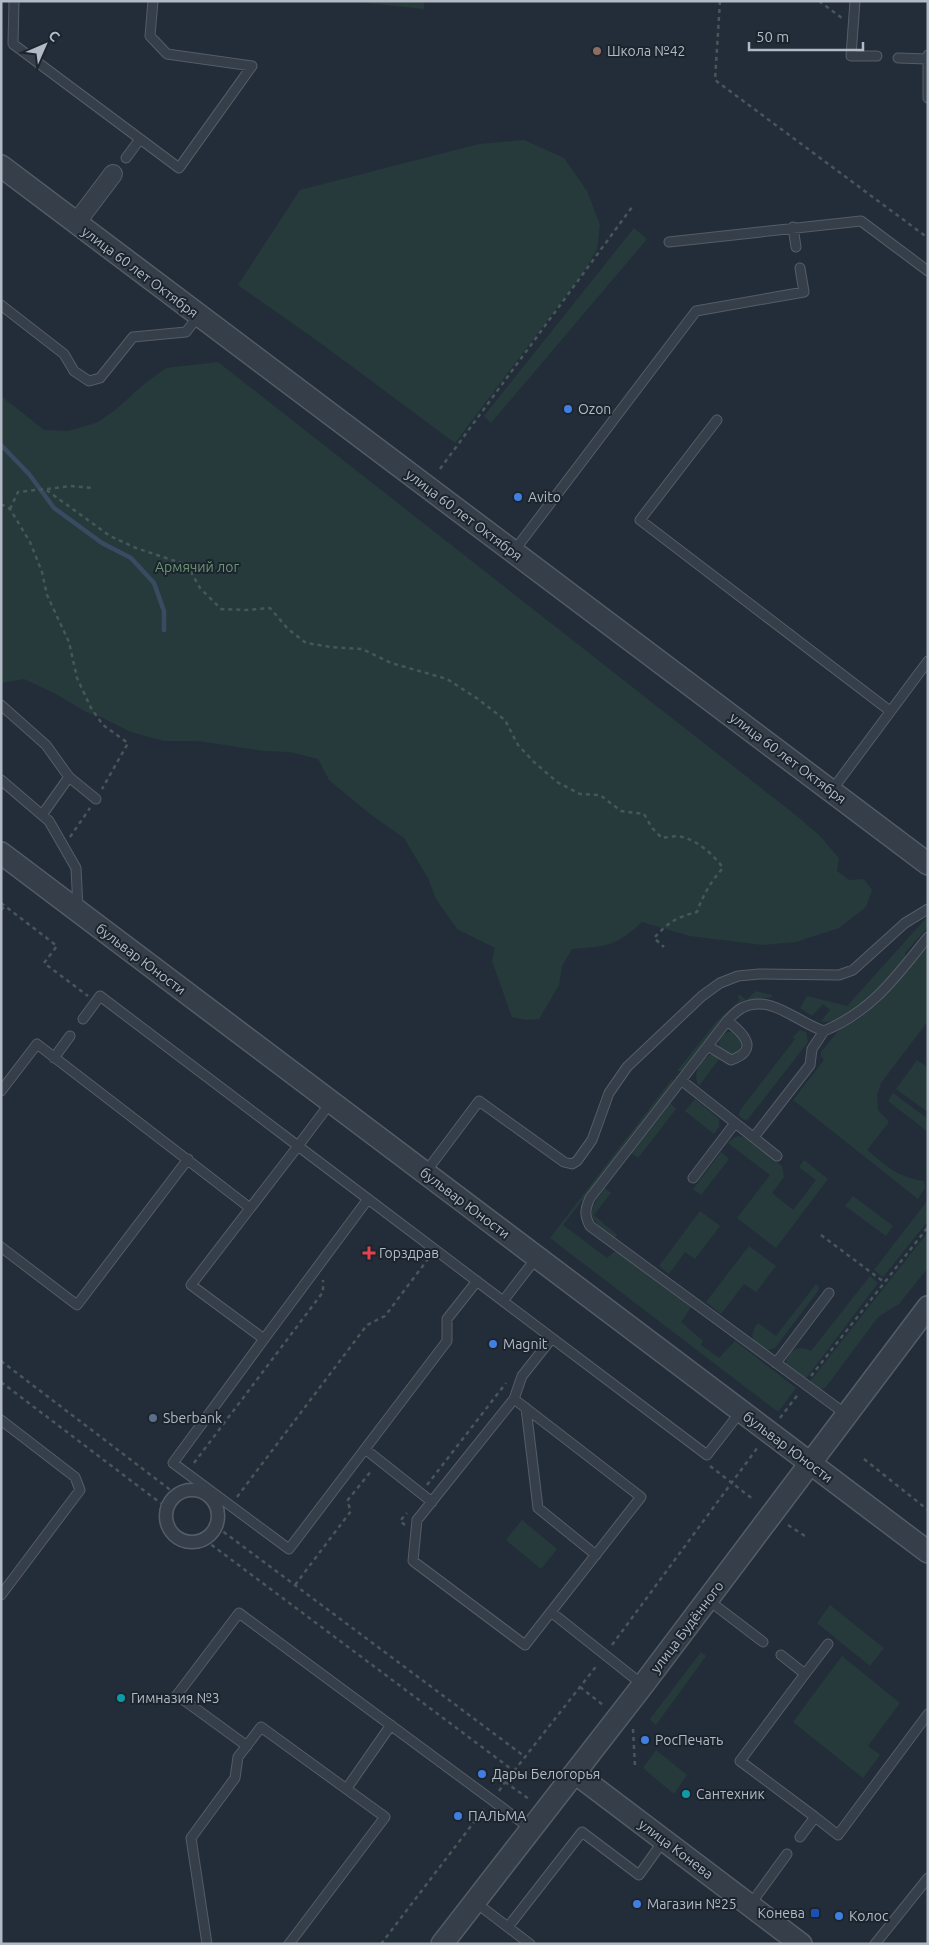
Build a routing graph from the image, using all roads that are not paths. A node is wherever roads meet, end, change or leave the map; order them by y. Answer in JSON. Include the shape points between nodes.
{"nodes":[{"id":1,"x":14,"y":1,"type":"edge"},
{"id":2,"x":153,"y":1,"type":"edge"},
{"id":3,"x":855,"y":1,"type":"edge"},
{"id":4,"x":928,"y":55,"type":"edge"},
{"id":5,"x":877,"y":56,"type":"dead end"},
{"id":6,"x":898,"y":58,"type":"dead end"},
{"id":7,"x":928,"y":60,"type":"edge"},
{"id":8,"x":928,"y":98,"type":"edge"},
{"id":9,"x":140,"y":139,"type":"junction"},
{"id":10,"x":126,"y":158,"type":"dead end"},
{"id":11,"x":1,"y":166,"type":"edge"},
{"id":12,"x":113,"y":174,"type":"dead end"},
{"id":13,"x":76,"y":223,"type":"junction"},
{"id":14,"x":793,"y":227,"type":"junction"},
{"id":15,"x":669,"y":242,"type":"dead end"},
{"id":16,"x":796,"y":247,"type":"dead end"},
{"id":17,"x":800,"y":268,"type":"dead end"},
{"id":18,"x":928,"y":271,"type":"edge"},
{"id":19,"x":1,"y":305,"type":"edge"},
{"id":20,"x":199,"y":315,"type":"junction"},
{"id":21,"x":717,"y":420,"type":"dead end"},
{"id":22,"x":514,"y":552,"type":"junction"},
{"id":23,"x":928,"y":660,"type":"edge"},
{"id":24,"x":1,"y":705,"type":"edge"},
{"id":25,"x":890,"y":711,"type":"junction"},
{"id":26,"x":69,"y":777,"type":"junction"},
{"id":27,"x":1,"y":780,"type":"edge"},
{"id":28,"x":832,"y":790,"type":"junction"},
{"id":29,"x":96,"y":798,"type":"road end"},
{"id":30,"x":42,"y":815,"type":"junction"},
{"id":31,"x":1,"y":853,"type":"edge"},
{"id":32,"x":928,"y":864,"type":"edge"},
{"id":33,"x":928,"y":910,"type":"edge"},
{"id":34,"x":79,"y":911,"type":"junction"},
{"id":35,"x":928,"y":937,"type":"edge"},
{"id":36,"x":83,"y":1019,"type":"dead end"},
{"id":37,"x":727,"y":1021,"type":"junction"},
{"id":38,"x":824,"y":1031,"type":"junction"},
{"id":39,"x":70,"y":1036,"type":"dead end"},
{"id":40,"x":708,"y":1046,"type":"junction"},
{"id":41,"x":54,"y":1058,"type":"junction"},
{"id":42,"x":681,"y":1080,"type":"junction"},
{"id":43,"x":1,"y":1091,"type":"edge"},
{"id":44,"x":331,"y":1102,"type":"junction"},
{"id":45,"x":735,"y":1123,"type":"junction"},
{"id":46,"x":754,"y":1137,"type":"junction"},
{"id":47,"x":298,"y":1146,"type":"junction"},
{"id":48,"x":777,"y":1156,"type":"dead end"},
{"id":49,"x":188,"y":1160,"type":"junction"},
{"id":50,"x":425,"y":1173,"type":"junction"},
{"id":51,"x":693,"y":1178,"type":"dead end"},
{"id":52,"x":368,"y":1199,"type":"junction"},
{"id":53,"x":250,"y":1208,"type":"junction"},
{"id":54,"x":1,"y":1247,"type":"edge"},
{"id":55,"x":537,"y":1257,"type":"junction"},
{"id":56,"x":477,"y":1280,"type":"junction"},
{"id":57,"x":829,"y":1293,"type":"dead end"},
{"id":58,"x":503,"y":1301,"type":"junction"},
{"id":59,"x":928,"y":1307,"type":"edge"},
{"id":60,"x":552,"y":1338,"type":"junction"},
{"id":61,"x":264,"y":1339,"type":"junction"},
{"id":62,"x":776,"y":1363,"type":"junction"},
{"id":63,"x":514,"y":1399,"type":"junction"},
{"id":64,"x":526,"y":1408,"type":"junction"},
{"id":65,"x":741,"y":1411,"type":"junction"},
{"id":66,"x":847,"y":1415,"type":"junction"},
{"id":67,"x":1,"y":1420,"type":"edge"},
{"id":68,"x":365,"y":1449,"type":"junction"},
{"id":69,"x":810,"y":1463,"type":"junction"},
{"id":70,"x":432,"y":1502,"type":"junction"},
{"id":71,"x":205,"y":1540,"type":"joint"},
{"id":72,"x":928,"y":1552,"type":"edge"},
{"id":73,"x":596,"y":1555,"type":"junction"},
{"id":74,"x":1,"y":1596,"type":"edge"},
{"id":75,"x":707,"y":1600,"type":"junction"},
{"id":76,"x":551,"y":1612,"type":"junction"},
{"id":77,"x":763,"y":1642,"type":"dead end"},
{"id":78,"x":828,"y":1644,"type":"dead end"},
{"id":79,"x":781,"y":1655,"type":"dead end"},
{"id":80,"x":805,"y":1674,"type":"junction"},
{"id":81,"x":643,"y":1685,"type":"junction"},
{"id":82,"x":928,"y":1714,"type":"edge"},
{"id":83,"x":391,"y":1725,"type":"junction"},
{"id":84,"x":247,"y":1746,"type":"junction"},
{"id":85,"x":575,"y":1773,"type":"junction"},
{"id":86,"x":347,"y":1788,"type":"junction"},
{"id":87,"x":815,"y":1817,"type":"junction"},
{"id":88,"x":532,"y":1829,"type":"junction"},
{"id":89,"x":800,"y":1837,"type":"dead end"},
{"id":90,"x":664,"y":1840,"type":"junction"},
{"id":91,"x":787,"y":1854,"type":"dead end"},
{"id":92,"x":928,"y":1878,"type":"edge"},
{"id":93,"x":475,"y":1902,"type":"junction"},
{"id":94,"x":750,"y":1905,"type":"junction"},
{"id":95,"x":508,"y":1927,"type":"junction"},
{"id":96,"x":207,"y":1944,"type":"edge"},
{"id":97,"x":290,"y":1944,"type":"edge"},
{"id":98,"x":442,"y":1944,"type":"edge"},
{"id":99,"x":530,"y":1944,"type":"edge"},
{"id":100,"x":801,"y":1944,"type":"edge"},
{"id":101,"x":875,"y":1944,"type":"edge"}],
"edges":[{"from":1,"to":9,"type":"lane","via":[[13,44]]},
{"from":2,"to":9,"type":"lane","via":[[150,36],[167,54],[252,66],[179,168]]},
{"from":3,"to":5,"type":"lane","via":[[851,56]]},
{"from":4,"to":7,"type":"lane"},
{"from":6,"to":7,"type":"lane"},
{"from":7,"to":8,"type":"lane"},
{"from":9,"to":10,"type":"lane"},
{"from":11,"to":13,"type":"street","name":"улица 60 лет Октября"},
{"from":12,"to":13,"type":"street"},
{"from":13,"to":20,"type":"street","name":"улица 60 лет Октября"},
{"from":14,"to":15,"type":"lane"},
{"from":14,"to":16,"type":"lane"},
{"from":14,"to":18,"type":"lane","via":[[861,220]]},
{"from":17,"to":22,"type":"lane","via":[[804,292],[696,310]]},
{"from":19,"to":20,"type":"lane","via":[[64,354],[74,371],[90,381],[100,378],[132,338],[186,332]]},
{"from":20,"to":22,"type":"street","name":"улица 60 лет Октября"},
{"from":21,"to":25,"type":"lane","via":[[640,520]]},
{"from":22,"to":28,"type":"street","name":"улица 60 лет Октября"},
{"from":23,"to":25,"type":"lane"},
{"from":24,"to":26,"type":"lane","via":[[46,746]]},
{"from":25,"to":28,"type":"lane"},
{"from":26,"to":29,"type":"lane"},
{"from":26,"to":30,"type":"lane"},
{"from":27,"to":30,"type":"lane"},
{"from":28,"to":32,"type":"street","name":"улица 60 лет Октября"},
{"from":30,"to":34,"type":"lane","via":[[49,821],[76,868]]},
{"from":31,"to":34,"type":"street","name":"бульвар Юности"},
{"from":33,"to":50,"type":"lane","via":[[905,923],[853,970],[839,975],[759,974],[738,976],[720,983],[627,1067],[609,1093],[592,1140],[572,1164],[564,1162],[479,1101]]},
{"from":34,"to":44,"type":"street","name":"бульвар Юности"},
{"from":35,"to":38,"type":"lane","via":[[871,1004]]},
{"from":36,"to":47,"type":"lane","via":[[100,996]]},
{"from":37,"to":38,"type":"lane","via":[[741,1008],[761,1004],[778,1008]]},
{"from":37,"to":40,"type":"lane"},
{"from":37,"to":40,"type":"lane","via":[[746,1039],[746,1048],[740,1057],[731,1060]]},
{"from":38,"to":46,"type":"lane","via":[[812,1049],[810,1065]]},
{"from":39,"to":41,"type":"lane"},
{"from":40,"to":42,"type":"lane"},
{"from":41,"to":43,"type":"lane","via":[[37,1044]]},
{"from":41,"to":49,"type":"lane"},
{"from":42,"to":45,"type":"lane"},
{"from":42,"to":62,"type":"lane","via":[[590,1198],[585,1217],[590,1226],[612,1243]]},
{"from":44,"to":47,"type":"lane"},
{"from":44,"to":50,"type":"street","name":"бульвар Юности"},
{"from":45,"to":46,"type":"lane"},
{"from":45,"to":51,"type":"lane"},
{"from":46,"to":48,"type":"lane"},
{"from":47,"to":52,"type":"lane"},
{"from":47,"to":53,"type":"lane"},
{"from":49,"to":53,"type":"lane"},
{"from":49,"to":54,"type":"lane","via":[[77,1305]]},
{"from":50,"to":55,"type":"street","name":"бульвар Юности"},
{"from":52,"to":56,"type":"lane"},
{"from":52,"to":61,"type":"lane"},
{"from":53,"to":61,"type":"lane","via":[[191,1285]]},
{"from":55,"to":58,"type":"lane"},
{"from":55,"to":65,"type":"street","name":"бульвар Юности"},
{"from":56,"to":58,"type":"lane"},
{"from":56,"to":68,"type":"lane","via":[[447,1319],[447,1341]]},
{"from":57,"to":62,"type":"lane"},
{"from":58,"to":60,"type":"lane"},
{"from":59,"to":66,"type":"street","name":"улица Будённого"},
{"from":60,"to":63,"type":"lane","via":[[522,1376]]},
{"from":60,"to":65,"type":"lane","via":[[707,1455]]},
{"from":61,"to":68,"type":"lane","via":[[173,1463],[289,1549]]},
{"from":62,"to":66,"type":"lane"},
{"from":63,"to":64,"type":"lane"},
{"from":63,"to":70,"type":"lane"},
{"from":64,"to":73,"type":"lane","via":[[538,1508]]},
{"from":64,"to":73,"type":"lane","via":[[641,1497]]},
{"from":65,"to":69,"type":"street","name":"бульвар Юности"},
{"from":66,"to":69,"type":"street","name":"улица Будённого"},
{"from":67,"to":74,"type":"lane","via":[[75,1477],[80,1490]]},
{"from":68,"to":70,"type":"lane"},
{"from":69,"to":72,"type":"street","name":"бульвар Юности"},
{"from":69,"to":75,"type":"street","name":"улица Будённого"},
{"from":70,"to":76,"type":"lane","via":[[417,1520],[413,1561],[525,1645]]},
{"from":71,"to":71,"type":"street","via":[[188,1542],[172,1534],[166,1517],[167,1508],[177,1495],[193,1490],[215,1502],[219,1518],[217,1527]]},
{"from":73,"to":76,"type":"lane"},
{"from":75,"to":77,"type":"lane"},
{"from":75,"to":81,"type":"street","name":"улица Будённого"},
{"from":76,"to":81,"type":"lane"},
{"from":78,"to":80,"type":"lane"},
{"from":79,"to":80,"type":"lane"},
{"from":80,"to":87,"type":"lane","via":[[740,1762]]},
{"from":81,"to":85,"type":"street","name":"улица Будённого"},
{"from":82,"to":87,"type":"lane","via":[[838,1835]]},
{"from":83,"to":84,"type":"lane","via":[[238,1612],[177,1695]]},
{"from":83,"to":86,"type":"lane"},
{"from":83,"to":88,"type":"lane"},
{"from":84,"to":86,"type":"lane","via":[[261,1726]]},
{"from":84,"to":96,"type":"lane","via":[[238,1757],[235,1778],[191,1838]]},
{"from":85,"to":88,"type":"street","name":"улица Будённого"},
{"from":85,"to":90,"type":"street","name":"улица Конева"},
{"from":86,"to":97,"type":"lane","via":[[385,1817]]},
{"from":87,"to":89,"type":"lane"},
{"from":88,"to":93,"type":"street","name":"улица Будённого"},
{"from":90,"to":94,"type":"street","name":"улица Конева"},
{"from":90,"to":95,"type":"lane","via":[[639,1875],[582,1832]]},
{"from":91,"to":94,"type":"lane"},
{"from":92,"to":101,"type":"lane"},
{"from":93,"to":95,"type":"lane"},
{"from":93,"to":98,"type":"street","name":"улица Будённого"},
{"from":94,"to":100,"type":"street","name":"улица Конева"},
{"from":95,"to":99,"type":"lane"}]}
